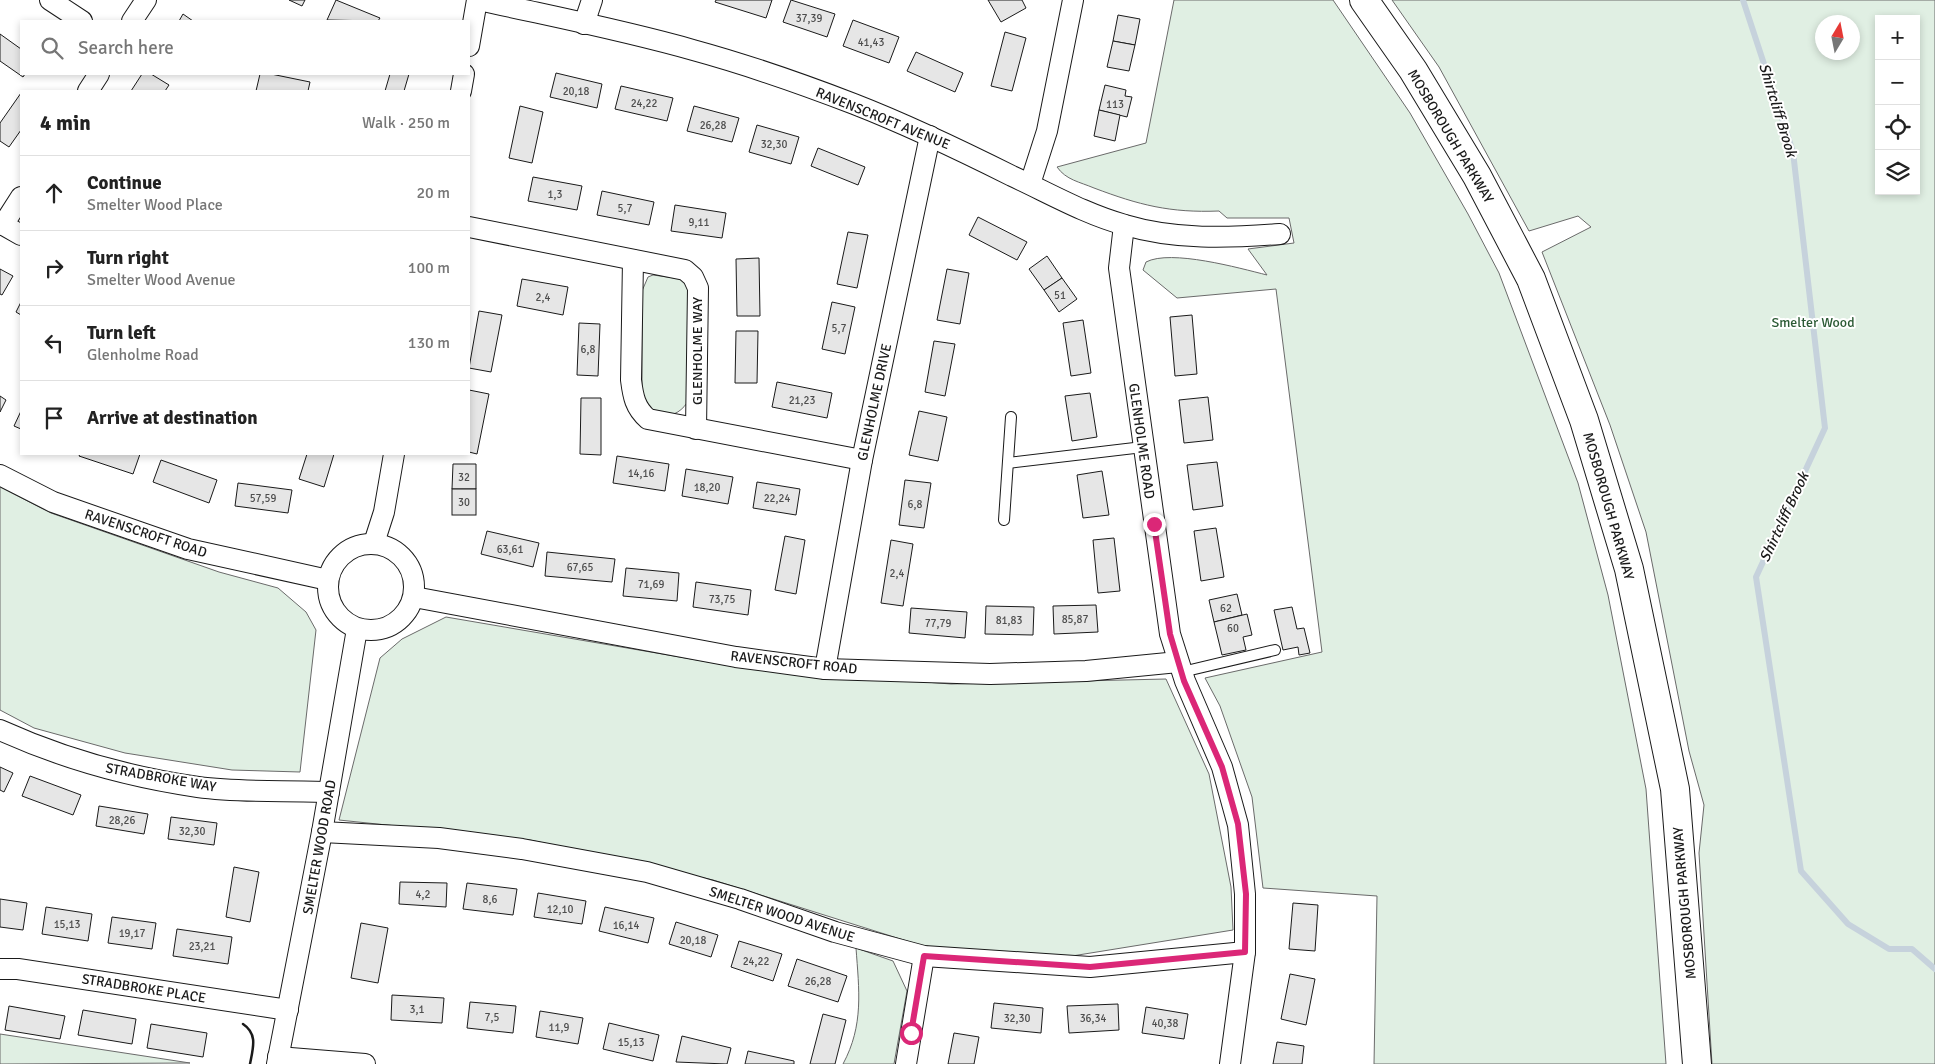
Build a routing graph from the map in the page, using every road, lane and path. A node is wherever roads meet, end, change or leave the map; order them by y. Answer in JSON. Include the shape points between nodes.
{"nodes":[{"id":1,"x":50,"y":0,"type":"edge"},
{"id":2,"x":146,"y":0,"type":"edge"},
{"id":3,"x":478,"y":0,"type":"edge"},
{"id":4,"x":592,"y":0,"type":"edge"},
{"id":5,"x":1072,"y":0,"type":"edge"},
{"id":6,"x":1364,"y":0,"type":"edge"},
{"id":7,"x":80,"y":20,"type":"edge"},
{"id":8,"x":133,"y":20,"type":"edge"},
{"id":9,"x":584,"y":24,"type":"junction"},
{"id":10,"x":470,"y":41,"type":"edge"},
{"id":11,"x":98,"y":75,"type":"edge"},
{"id":12,"x":464,"y":75,"type":"edge"},
{"id":13,"x":89,"y":90,"type":"edge"},
{"id":14,"x":461,"y":90,"type":"edge"},
{"id":15,"x":930,"y":136,"type":"junction"},
{"id":16,"x":1030,"y":184,"type":"junction"},
{"id":17,"x":20,"y":198,"type":"edge"},
{"id":18,"x":2,"y":224,"type":"edge"},
{"id":19,"x":1124,"y":225,"type":"junction"},
{"id":20,"x":470,"y":228,"type":"edge"},
{"id":21,"x":20,"y":234,"type":"edge"},
{"id":22,"x":1280,"y":234,"type":"dead end"},
{"id":23,"x":633,"y":260,"type":"junction"},
{"id":24,"x":1011,"y":418,"type":"dead end"},
{"id":25,"x":696,"y":429,"type":"junction"},
{"id":26,"x":1143,"y":447,"type":"junction"},
{"id":27,"x":394,"y":455,"type":"edge"},
{"id":28,"x":862,"y":460,"type":"junction"},
{"id":29,"x":1008,"y":463,"type":"junction"},
{"id":30,"x":0,"y":475,"type":"edge"},
{"id":31,"x":1004,"y":520,"type":"dead end"},
{"id":32,"x":374,"y":543,"type":"junction"},
{"id":33,"x":328,"y":580,"type":"junction"},
{"id":34,"x":414,"y":597,"type":"junction"},
{"id":35,"x":357,"y":629,"type":"junction"},
{"id":36,"x":1275,"y":650,"type":"dead end"},
{"id":37,"x":1180,"y":667,"type":"junction"},
{"id":38,"x":825,"y":669,"type":"junction"},
{"id":39,"x":0,"y":730,"type":"edge"},
{"id":40,"x":329,"y":792,"type":"junction"},
{"id":41,"x":322,"y":832,"type":"junction"},
{"id":42,"x":1245,"y":952,"type":"junction"},
{"id":43,"x":924,"y":956,"type":"junction"},
{"id":44,"x":0,"y":969,"type":"edge"},
{"id":45,"x":288,"y":1010,"type":"junction"},
{"id":46,"x":277,"y":1061,"type":"edge"},
{"id":47,"x":365,"y":1064,"type":"edge"},
{"id":48,"x":906,"y":1064,"type":"edge"},
{"id":49,"x":1230,"y":1064,"type":"edge"},
{"id":50,"x":1697,"y":1064,"type":"edge"}],
"edges":[{"from":1,"to":7,"type":"street"},
{"from":2,"to":8,"type":"street"},
{"from":3,"to":9,"type":"street","name":"RAVENSCROFT AVENUE"},
{"from":3,"to":10,"type":"street"},
{"from":4,"to":9,"type":"street"},
{"from":5,"to":16,"type":"street","via":[[1047,131]]},
{"from":6,"to":50,"type":"highway","name":"MOSBOROUGH PARKWAY","via":[[1413,70],[1477,176],[1531,280],[1584,420],[1629,569],[1675,789]]},
{"from":9,"to":15,"type":"street","name":"RAVENSCROFT AVENUE","via":[[693,50],[770,74]]},
{"from":11,"to":13,"type":"street"},
{"from":12,"to":14,"type":"street"},
{"from":15,"to":16,"type":"street","name":"RAVENSCROFT AVENUE"},
{"from":15,"to":28,"type":"street","name":"GLENHOLME DRIVE"},
{"from":16,"to":19,"type":"street","name":"RAVENSCROFT AVENUE"},
{"from":17,"to":18,"type":"street"},
{"from":18,"to":21,"type":"street"},
{"from":19,"to":22,"type":"street","name":"RAVENSCROFT AVENUE","via":[[1198,237]]},
{"from":19,"to":26,"type":"street","name":"GLENHOLME ROAD","via":[[1119,268]]},
{"from":20,"to":23,"type":"street","name":"GLENHOLME WAY"},
{"from":23,"to":25,"type":"street","via":[[631,380],[634,399],[640,412],[648,419]]},
{"from":23,"to":25,"type":"street","name":"GLENHOLME WAY","via":[[685,270],[698,288]]},
{"from":24,"to":29,"type":"lane"},
{"from":25,"to":28,"type":"street"},
{"from":26,"to":29,"type":"lane"},
{"from":26,"to":37,"type":"street","name":"GLENHOLME ROAD","via":[[1165,603]]},
{"from":27,"to":32,"type":"street","via":[[384,512]]},
{"from":28,"to":38,"type":"street","name":"GLENHOLME DRIVE"},
{"from":29,"to":31,"type":"lane"},
{"from":30,"to":33,"type":"street","name":"RAVENSCROFT ROAD","via":[[53,502],[188,549]]},
{"from":32,"to":33,"type":"street","via":[[359,545],[346,552],[333,565]]},
{"from":32,"to":34,"type":"street","via":[[389,547],[404,558],[412,572]]},
{"from":33,"to":35,"type":"street","via":[[332,607],[344,622]]},
{"from":34,"to":35,"type":"street","via":[[408,611],[394,625],[380,630]]},
{"from":34,"to":38,"type":"street","name":"RAVENSCROFT ROAD","via":[[736,657]]},
{"from":35,"to":40,"type":"street","name":"SMELTER WOOD ROAD"},
{"from":36,"to":37,"type":"lane"},
{"from":37,"to":38,"type":"street","name":"RAVENSCROFT ROAD","via":[[990,674]]},
{"from":37,"to":42,"type":"street","name":"GLENHOLME ROAD","via":[[1222,767],[1238,824],[1246,894]]},
{"from":39,"to":40,"type":"street","name":"STRADBROKE WAY","via":[[46,750],[116,772],[200,787]]},
{"from":40,"to":41,"type":"street","name":"SMELTER WOOD ROAD"},
{"from":41,"to":43,"type":"street","name":"SMELTER WOOD AVENUE","via":[[439,838],[522,849],[647,872],[740,899],[835,932]]},
{"from":41,"to":45,"type":"street","name":"SMELTER WOOD ROAD"},
{"from":42,"to":43,"type":"street","name":"SMELTER WOOD AVENUE","via":[[1090,967]]},
{"from":42,"to":49,"type":"street","name":"GLENHOLME ROAD"},
{"from":43,"to":48,"type":"street"},
{"from":44,"to":45,"type":"street","name":"STRADBROKE PLACE","via":[[18,969]]},
{"from":45,"to":46,"type":"street","name":"SMELTER WOOD ROAD"},
{"from":46,"to":47,"type":"street"}]}
